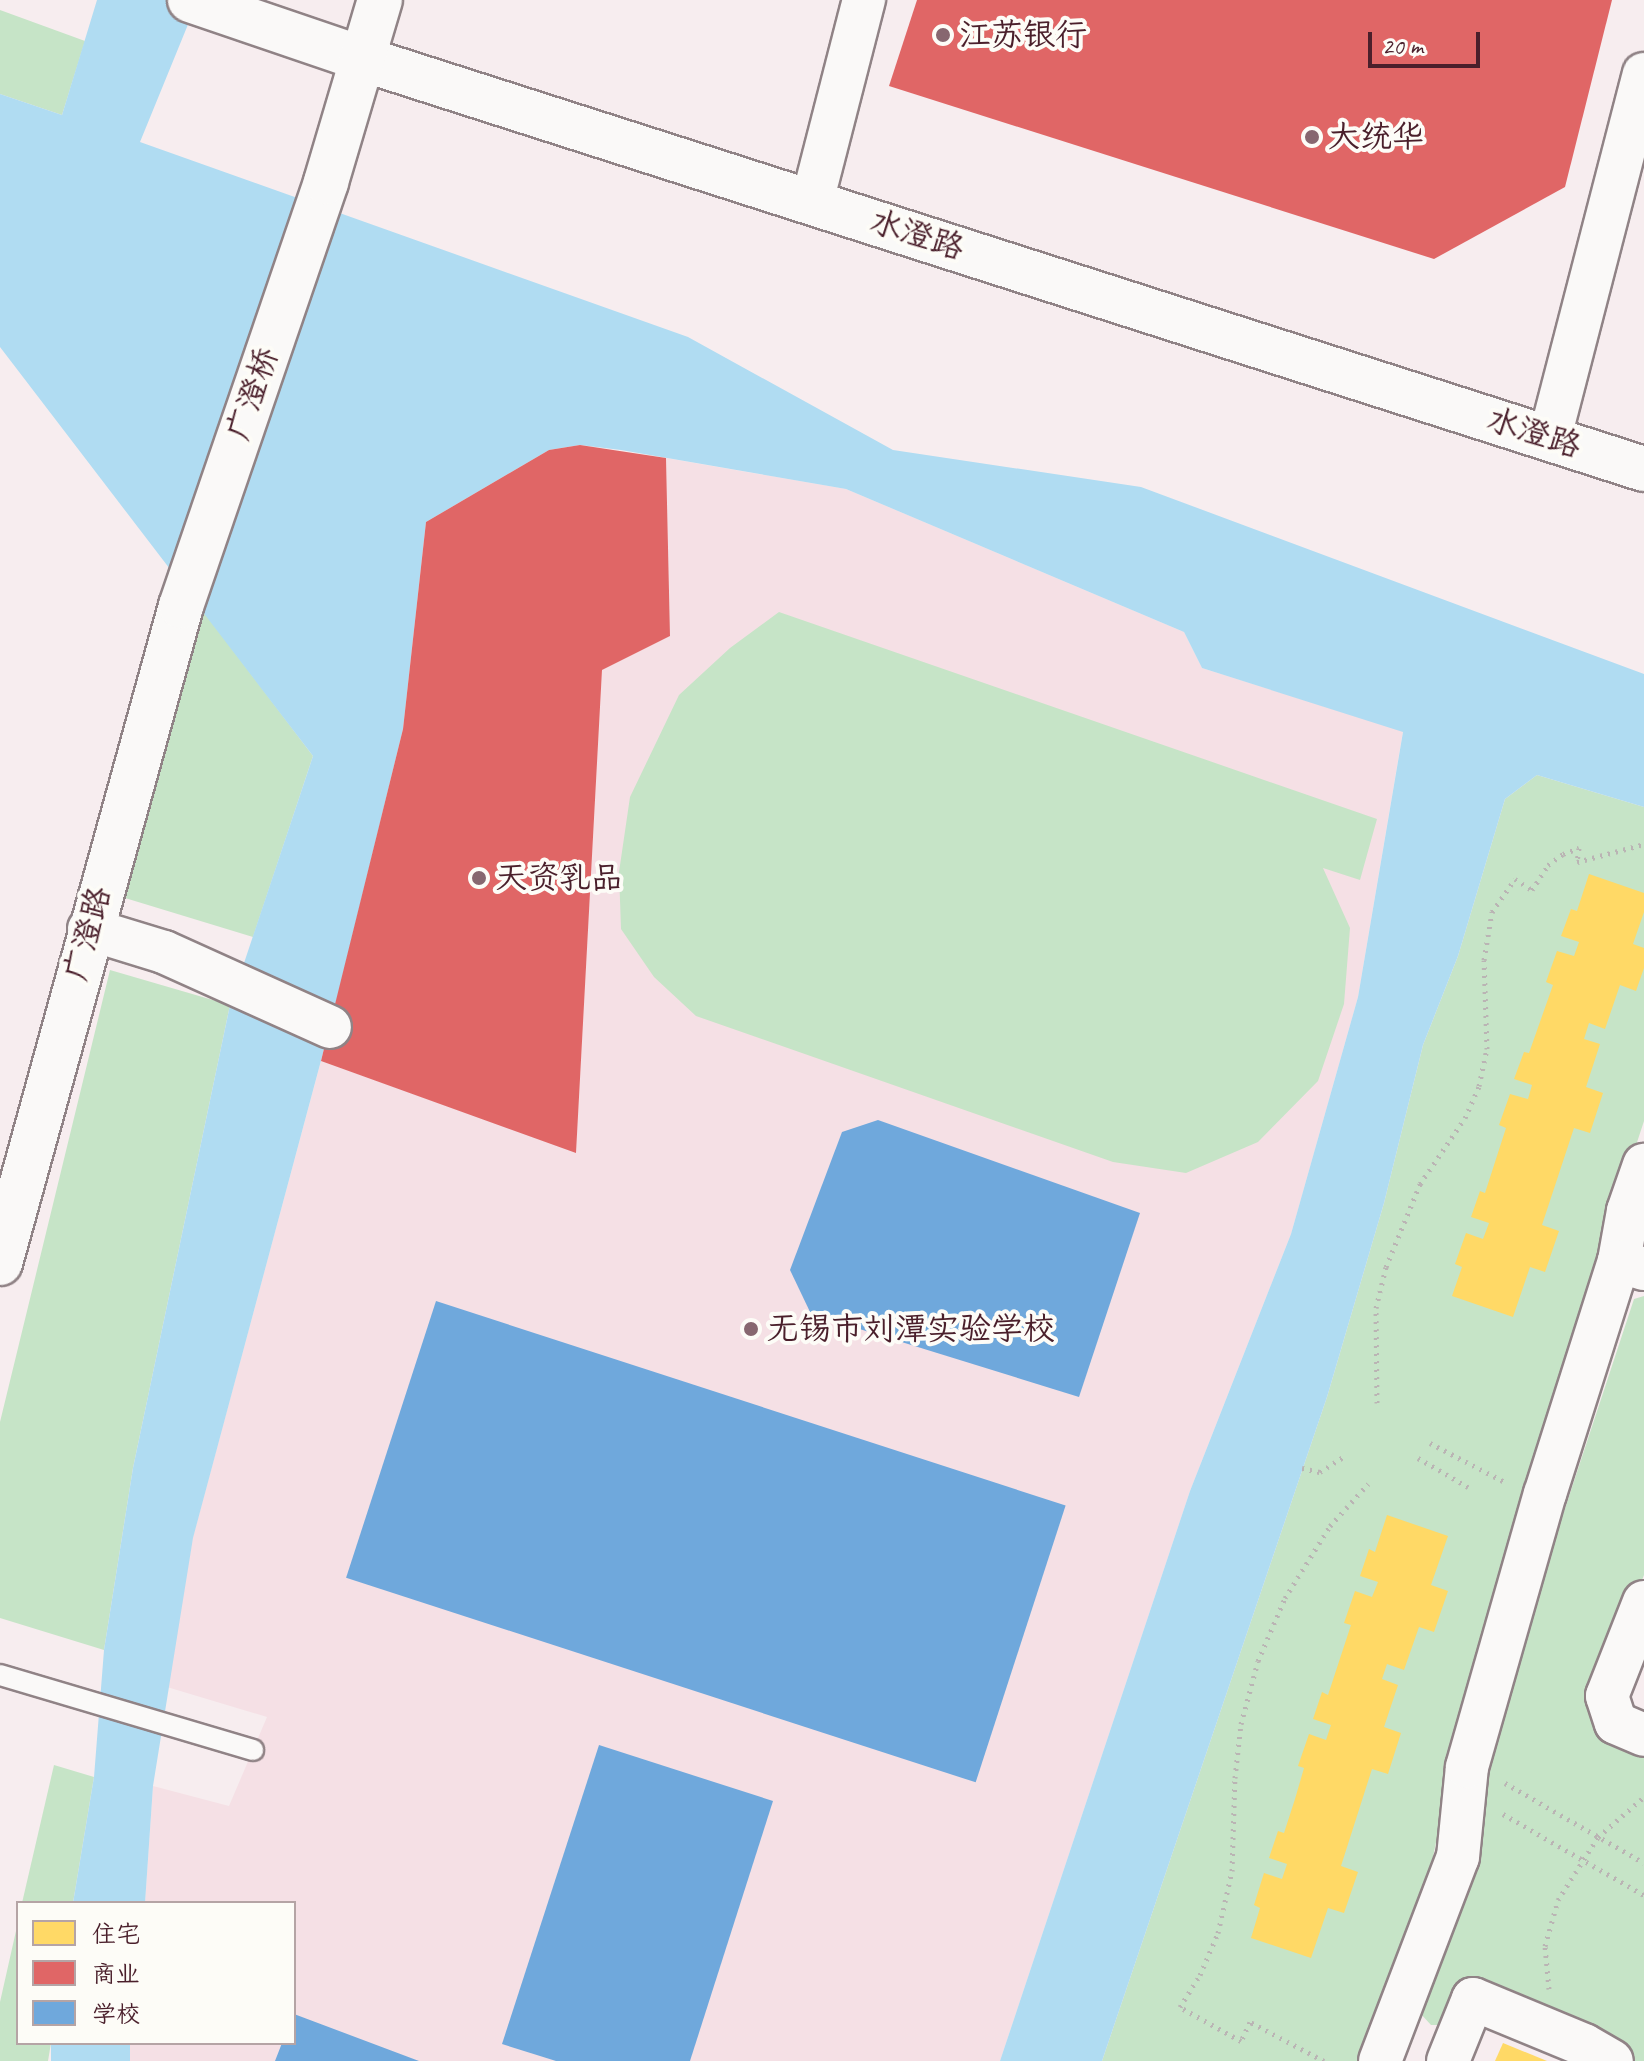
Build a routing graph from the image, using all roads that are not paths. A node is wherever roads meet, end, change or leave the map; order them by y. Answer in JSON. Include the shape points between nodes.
{"nodes":[{"id":1,"x":380,"y":0,"type":"edge"},
{"id":2,"x":864,"y":0,"type":"edge"},
{"id":3,"x":204,"y":5,"type":"edge"},
{"id":4,"x":363,"y":59,"type":"junction"},
{"id":5,"x":1644,"y":74,"type":"edge"},
{"id":6,"x":812,"y":202,"type":"junction"},
{"id":7,"x":1550,"y":437,"type":"junction"},
{"id":8,"x":1644,"y":469,"type":"edge"},
{"id":9,"x":181,"y":606,"type":"joint"},
{"id":10,"x":89,"y":929,"type":"junction"},
{"id":11,"x":330,"y":1027,"type":"dead end"},
{"id":12,"x":1644,"y":1165,"type":"edge"},
{"id":13,"x":0,"y":1263,"type":"edge"},
{"id":14,"x":1631,"y":1265,"type":"edge"},
{"id":15,"x":1644,"y":1602,"type":"edge"},
{"id":16,"x":0,"y":1675,"type":"edge"},
{"id":17,"x":1644,"y":1735,"type":"edge"},
{"id":18,"x":253,"y":1750,"type":"dead end"},
{"id":19,"x":1385,"y":2048,"type":"edge"},
{"id":20,"x":1445,"y":2061,"type":"edge"},
{"id":21,"x":1612,"y":2061,"type":"edge"}],
"edges":[{"from":1,"to":4,"type":"street","name":"广澄桥"},
{"from":2,"to":6,"type":"street"},
{"from":3,"to":4,"type":"street","name":"水澄路"},
{"from":4,"to":6,"type":"street","name":"水澄路"},
{"from":4,"to":9,"type":"street","name":"广澄桥"},
{"from":5,"to":7,"type":"street"},
{"from":6,"to":7,"type":"street","name":"水澄路"},
{"from":7,"to":8,"type":"street","name":"水澄路"},
{"from":9,"to":10,"type":"street","name":"广澄路"},
{"from":10,"to":11,"type":"street","via":[[164,952]]},
{"from":10,"to":13,"type":"street","name":"广澄路"},
{"from":12,"to":14,"type":"street","via":[[1628,1211]]},
{"from":14,"to":19,"type":"street","via":[[1545,1494],[1465,1780],[1458,1857]]},
{"from":15,"to":17,"type":"street","via":[[1607,1696],[1616,1723]]},
{"from":16,"to":18,"type":"lane"},
{"from":19,"to":20,"type":"street"},
{"from":20,"to":21,"type":"street","via":[[1473,1999]]}]}
